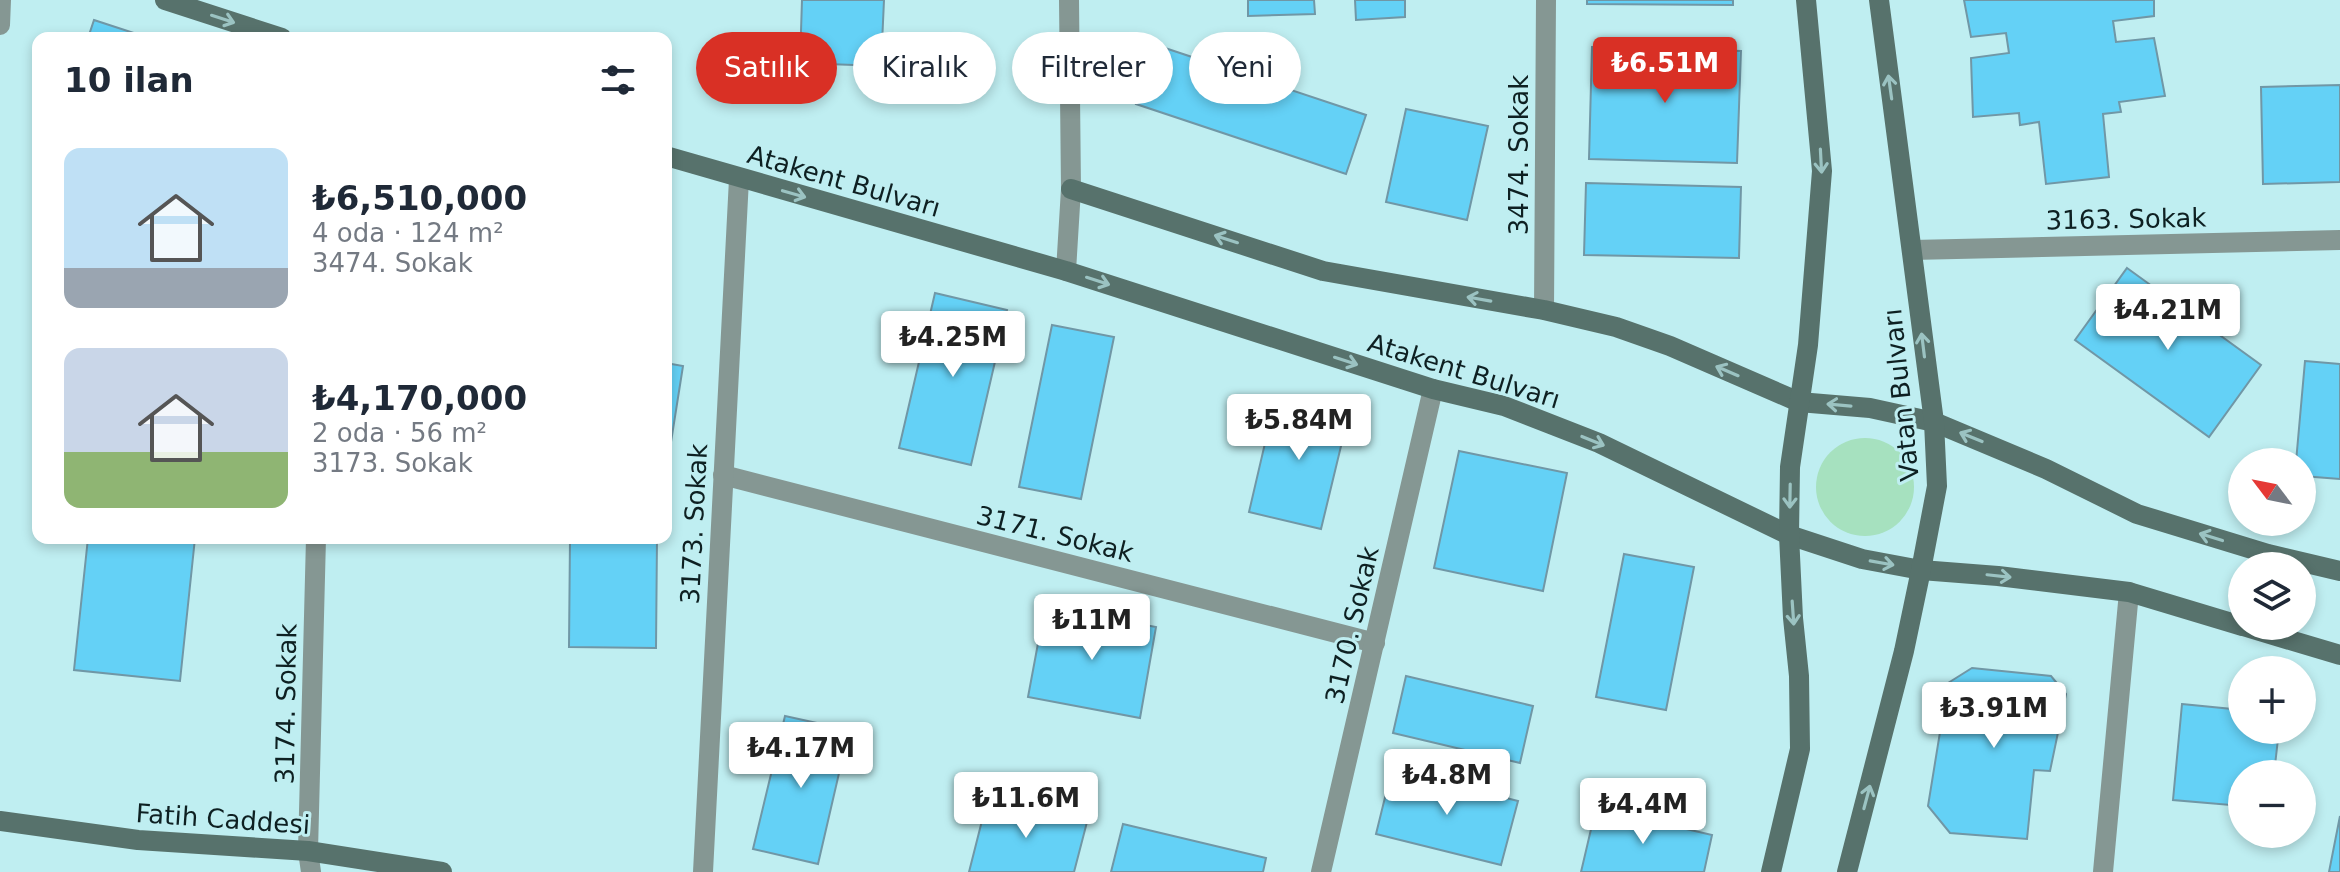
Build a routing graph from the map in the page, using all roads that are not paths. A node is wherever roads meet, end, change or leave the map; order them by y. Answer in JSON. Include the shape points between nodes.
{"nodes":[{"id":1,"x":1,"y":0,"type":"edge"},
{"id":2,"x":165,"y":0,"type":"edge"},
{"id":3,"x":1069,"y":0,"type":"edge"},
{"id":4,"x":1546,"y":0,"type":"edge"},
{"id":5,"x":1806,"y":0,"type":"edge"},
{"id":6,"x":1879,"y":0,"type":"edge"},
{"id":7,"x":0,"y":25,"type":"edge"},
{"id":8,"x":264,"y":32,"type":"edge"},
{"id":9,"x":672,"y":158,"type":"edge"},
{"id":10,"x":739,"y":179,"type":"junction"},
{"id":11,"x":1071,"y":189,"type":"junction"},
{"id":12,"x":2340,"y":240,"type":"edge"},
{"id":13,"x":1912,"y":250,"type":"junction"},
{"id":14,"x":1066,"y":271,"type":"junction"},
{"id":15,"x":1544,"y":310,"type":"junction"},
{"id":16,"x":1433,"y":389,"type":"junction"},
{"id":17,"x":1799,"y":402,"type":"junction"},
{"id":18,"x":1934,"y":422,"type":"junction"},
{"id":19,"x":723,"y":475,"type":"junction"},
{"id":20,"x":1789,"y":535,"type":"junction"},
{"id":21,"x":316,"y":544,"type":"edge"},
{"id":22,"x":1921,"y":570,"type":"junction"},
{"id":23,"x":2340,"y":571,"type":"edge"},
{"id":24,"x":2129,"y":592,"type":"junction"},
{"id":25,"x":2228,"y":622,"type":"edge"},
{"id":26,"x":2289,"y":640,"type":"edge"},
{"id":27,"x":1375,"y":643,"type":"junction"},
{"id":28,"x":2340,"y":655,"type":"edge"},
{"id":29,"x":0,"y":821,"type":"edge"},
{"id":30,"x":308,"y":851,"type":"junction"},
{"id":31,"x":311,"y":872,"type":"edge"},
{"id":32,"x":442,"y":872,"type":"edge"},
{"id":33,"x":703,"y":872,"type":"edge"},
{"id":34,"x":1321,"y":872,"type":"edge"},
{"id":35,"x":1771,"y":872,"type":"edge"},
{"id":36,"x":1847,"y":872,"type":"edge"},
{"id":37,"x":2103,"y":872,"type":"edge"}],
"edges":[{"from":1,"to":7,"type":"street"},
{"from":2,"to":8,"type":"main road","one_way":true},
{"from":3,"to":11,"type":"street"},
{"from":4,"to":15,"type":"street","name":"3474. Sokak"},
{"from":5,"to":17,"type":"main road","one_way":true,"via":[[1822,171]]},
{"from":13,"to":6,"type":"main road","name":"Vatan Bulvarı","one_way":true},
{"from":9,"to":10,"type":"main road","name":"Atakent Bulvarı"},
{"from":10,"to":14,"type":"main road","name":"Atakent Bulvarı","one_way":true},
{"from":10,"to":19,"type":"street","name":"3173. Sokak"},
{"from":11,"to":14,"type":"street"},
{"from":15,"to":11,"type":"main road","one_way":true,"via":[[1323,271]]},
{"from":12,"to":13,"type":"street","name":"3163. Sokak"},
{"from":18,"to":13,"type":"main road","name":"Vatan Bulvarı","one_way":true},
{"from":14,"to":16,"type":"main road","name":"Atakent Bulvarı","one_way":true},
{"from":17,"to":15,"type":"main road","one_way":true,"via":[[1657,341]]},
{"from":16,"to":20,"type":"main road","name":"Atakent Bulvarı","one_way":true,"via":[[1504,406],[1599,443]]},
{"from":16,"to":27,"type":"street","name":"3170. Sokak"},
{"from":18,"to":17,"type":"main road","one_way":true,"via":[[1870,408]]},
{"from":17,"to":20,"type":"main road","one_way":true,"via":[[1790,467]]},
{"from":18,"to":22,"type":"main road","name":"Vatan Bulvarı","via":[[1937,486]]},
{"from":23,"to":18,"type":"main road","one_way":true,"via":[[2137,514]]},
{"from":19,"to":27,"type":"street","name":"3171. Sokak"},
{"from":19,"to":33,"type":"street","name":"3173. Sokak"},
{"from":20,"to":22,"type":"main road","name":"Atakent Bulvarı","one_way":true,"via":[[1862,559]]},
{"from":20,"to":35,"type":"main road","one_way":true,"via":[[1800,749]]},
{"from":21,"to":30,"type":"street","name":"3174. Sokak"},
{"from":22,"to":24,"type":"main road","name":"Atakent Bulvarı","one_way":true},
{"from":36,"to":22,"type":"main road","name":"Vatan Bulvarı","one_way":true},
{"from":24,"to":25,"type":"main road","name":"Atakent Bulvarı"},
{"from":24,"to":37,"type":"street"},
{"from":26,"to":28,"type":"main road","name":"Atakent Bulvarı"},
{"from":27,"to":34,"type":"street","name":"3170. Sokak"},
{"from":29,"to":30,"type":"main road","name":"Fatih Caddesi","via":[[138,840]]},
{"from":30,"to":31,"type":"street","name":"3174. Sokak"},
{"from":30,"to":32,"type":"main road","name":"Fatih Caddesi"}]}
